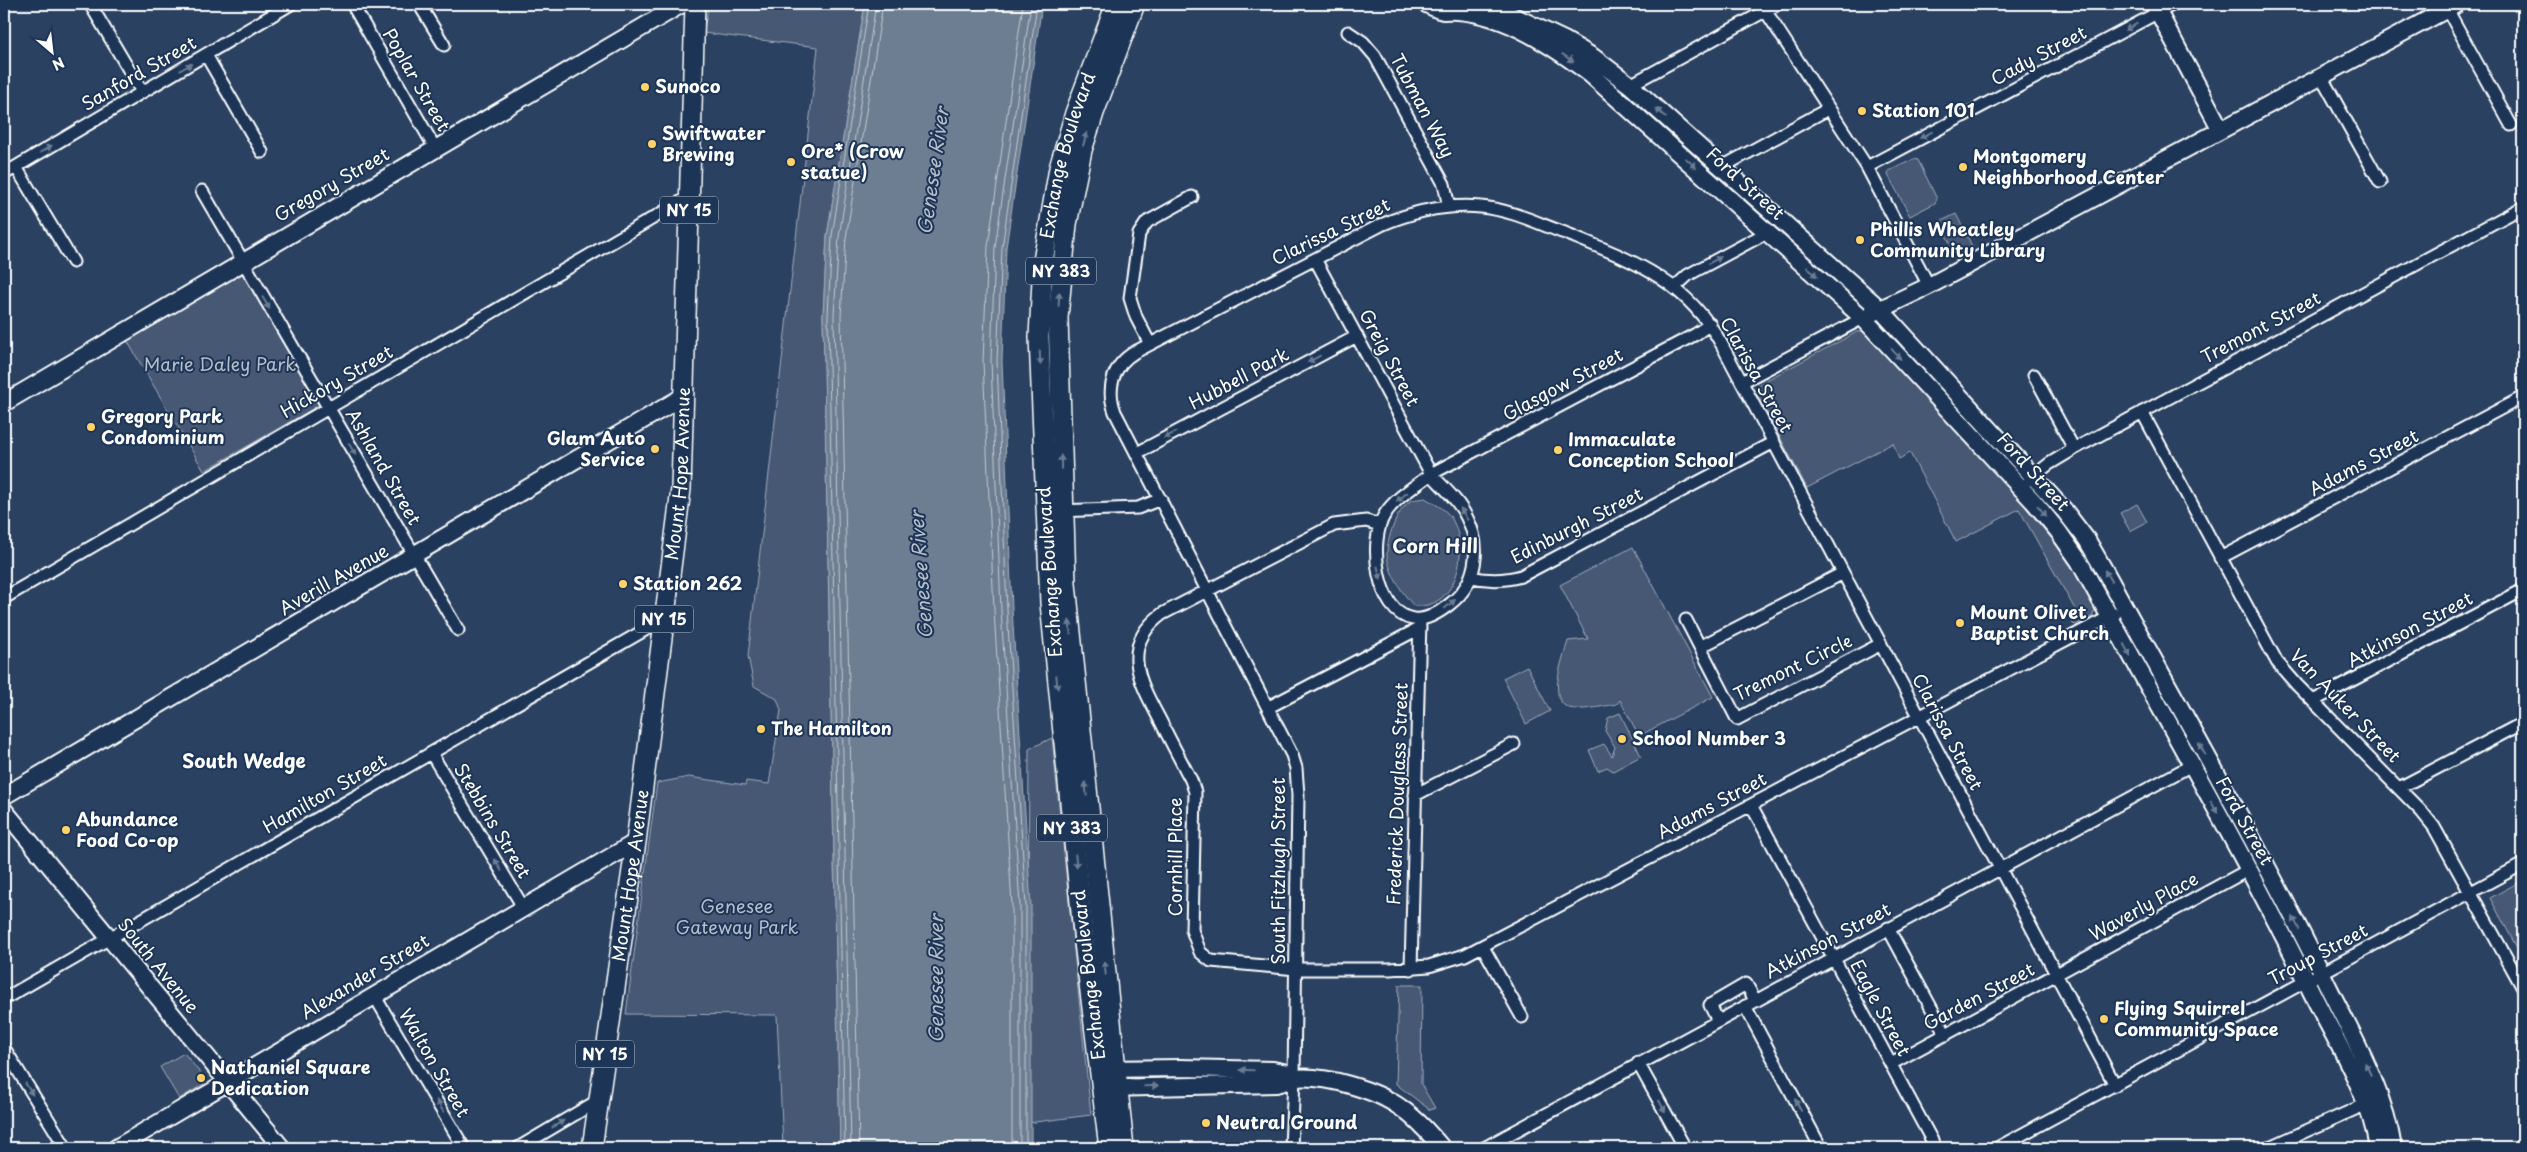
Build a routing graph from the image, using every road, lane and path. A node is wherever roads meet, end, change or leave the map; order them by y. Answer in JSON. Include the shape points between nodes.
{"nodes":[{"id":1,"x":90,"y":4,"type":"edge"},
{"id":2,"x":291,"y":4,"type":"edge"},
{"id":3,"x":352,"y":4,"type":"edge"},
{"id":4,"x":419,"y":4,"type":"edge"},
{"id":5,"x":682,"y":4,"type":"edge"},
{"id":6,"x":695,"y":4,"type":"edge"},
{"id":7,"x":1116,"y":4,"type":"edge"},
{"id":8,"x":1135,"y":4,"type":"edge"},
{"id":9,"x":1426,"y":4,"type":"edge"},
{"id":10,"x":1459,"y":4,"type":"edge"},
{"id":11,"x":1488,"y":4,"type":"edge"},
{"id":12,"x":1778,"y":4,"type":"edge"},
{"id":13,"x":2174,"y":4,"type":"edge"},
{"id":14,"x":2452,"y":6,"type":"edge"},
{"id":15,"x":1763,"y":7,"type":"edge"},
{"id":16,"x":2156,"y":8,"type":"edge"},
{"id":17,"x":1443,"y":11,"type":"junction"},
{"id":18,"x":1348,"y":32,"type":"dead end"},
{"id":19,"x":444,"y":45,"type":"dead end"},
{"id":20,"x":206,"y":55,"type":"junction"},
{"id":21,"x":2321,"y":76,"type":"junction"},
{"id":22,"x":1630,"y":85,"type":"junction"},
{"id":23,"x":142,"y":92,"type":"junction"},
{"id":24,"x":1828,"y":109,"type":"junction"},
{"id":25,"x":2511,"y":125,"type":"dead end"},
{"id":26,"x":2221,"y":130,"type":"junction"},
{"id":27,"x":435,"y":148,"type":"junction"},
{"id":28,"x":262,"y":152,"type":"dead end"},
{"id":29,"x":16,"y":166,"type":"junction"},
{"id":30,"x":1722,"y":167,"type":"junction"},
{"id":31,"x":1866,"y":167,"type":"junction"},
{"id":32,"x":4,"y":174,"type":"edge"},
{"id":33,"x":2380,"y":182,"type":"dead end"},
{"id":34,"x":202,"y":192,"type":"dead end"},
{"id":35,"x":689,"y":197,"type":"junction"},
{"id":36,"x":1192,"y":197,"type":"dead end"},
{"id":37,"x":1449,"y":207,"type":"junction"},
{"id":38,"x":2523,"y":207,"type":"edge"},
{"id":39,"x":1768,"y":232,"type":"junction"},
{"id":40,"x":1315,"y":258,"type":"junction"},
{"id":41,"x":241,"y":261,"type":"junction"},
{"id":42,"x":74,"y":262,"type":"dead end"},
{"id":43,"x":1929,"y":286,"type":"junction"},
{"id":44,"x":1675,"y":287,"type":"junction"},
{"id":45,"x":1880,"y":309,"type":"junction"},
{"id":46,"x":1863,"y":318,"type":"junction"},
{"id":47,"x":1710,"y":324,"type":"junction"},
{"id":48,"x":1357,"y":336,"type":"junction"},
{"id":49,"x":1150,"y":344,"type":"junction"},
{"id":50,"x":2034,"y":375,"type":"dead end"},
{"id":51,"x":1742,"y":382,"type":"junction"},
{"id":52,"x":684,"y":396,"type":"junction"},
{"id":53,"x":2523,"y":398,"type":"edge"},
{"id":54,"x":4,"y":403,"type":"edge"},
{"id":55,"x":328,"y":407,"type":"junction"},
{"id":56,"x":2142,"y":412,"type":"junction"},
{"id":57,"x":1774,"y":442,"type":"junction"},
{"id":58,"x":2074,"y":449,"type":"junction"},
{"id":59,"x":1137,"y":453,"type":"junction"},
{"id":60,"x":1431,"y":474,"type":"junction"},
{"id":61,"x":2034,"y":476,"type":"junction"},
{"id":62,"x":2021,"y":488,"type":"junction"},
{"id":63,"x":1161,"y":499,"type":"junction"},
{"id":64,"x":1054,"y":511,"type":"junction"},
{"id":65,"x":1380,"y":525,"type":"junction"},
{"id":66,"x":414,"y":556,"type":"junction"},
{"id":67,"x":2220,"y":558,"type":"junction"},
{"id":68,"x":1843,"y":573,"type":"junction"},
{"id":69,"x":1471,"y":577,"type":"junction"},
{"id":70,"x":1209,"y":590,"type":"junction"},
{"id":71,"x":2523,"y":590,"type":"edge"},
{"id":72,"x":4,"y":598,"type":"edge"},
{"id":73,"x":2125,"y":609,"type":"junction"},
{"id":74,"x":2110,"y":617,"type":"junction"},
{"id":75,"x":664,"y":619,"type":"junction"},
{"id":76,"x":1686,"y":620,"type":"dead end"},
{"id":77,"x":1420,"y":624,"type":"junction"},
{"id":78,"x":458,"y":630,"type":"dead end"},
{"id":79,"x":1881,"y":644,"type":"junction"},
{"id":80,"x":1700,"y":647,"type":"junction"},
{"id":81,"x":2313,"y":701,"type":"junction"},
{"id":82,"x":1269,"y":707,"type":"junction"},
{"id":83,"x":1920,"y":717,"type":"junction"},
{"id":84,"x":2523,"y":723,"type":"edge"},
{"id":85,"x":1514,"y":744,"type":"dead end"},
{"id":86,"x":431,"y":753,"type":"junction"},
{"id":87,"x":2190,"y":766,"type":"junction"},
{"id":88,"x":2399,"y":788,"type":"junction"},
{"id":89,"x":1416,"y":795,"type":"junction"},
{"id":90,"x":4,"y":796,"type":"edge"},
{"id":91,"x":1750,"y":806,"type":"junction"},
{"id":92,"x":4,"y":810,"type":"edge"},
{"id":93,"x":636,"y":842,"type":"junction"},
{"id":94,"x":2523,"y":864,"type":"edge"},
{"id":95,"x":1999,"y":868,"type":"junction"},
{"id":96,"x":2248,"y":870,"type":"junction"},
{"id":97,"x":2472,"y":892,"type":"junction"},
{"id":98,"x":523,"y":907,"type":"junction"},
{"id":99,"x":1888,"y":928,"type":"junction"},
{"id":100,"x":109,"y":938,"type":"junction"},
{"id":101,"x":1483,"y":947,"type":"junction"},
{"id":102,"x":1833,"y":958,"type":"junction"},
{"id":103,"x":1296,"y":969,"type":"junction"},
{"id":104,"x":1411,"y":969,"type":"junction"},
{"id":105,"x":2321,"y":973,"type":"junction"},
{"id":106,"x":2056,"y":976,"type":"junction"},
{"id":107,"x":2306,"y":981,"type":"junction"},
{"id":108,"x":2523,"y":988,"type":"edge"},
{"id":109,"x":374,"y":995,"type":"junction"},
{"id":110,"x":4,"y":999,"type":"edge"},
{"id":111,"x":1750,"y":1003,"type":"junction"},
{"id":112,"x":1522,"y":1017,"type":"dead end"},
{"id":113,"x":1718,"y":1021,"type":"junction"},
{"id":114,"x":1946,"y":1035,"type":"junction"},
{"id":115,"x":4,"y":1048,"type":"edge"},
{"id":116,"x":1638,"y":1063,"type":"junction"},
{"id":117,"x":1891,"y":1064,"type":"junction"},
{"id":118,"x":1108,"y":1078,"type":"junction"},
{"id":119,"x":1294,"y":1078,"type":"junction"},
{"id":120,"x":226,"y":1082,"type":"junction"},
{"id":121,"x":2115,"y":1085,"type":"junction"},
{"id":122,"x":599,"y":1100,"type":"junction"},
{"id":123,"x":2373,"y":1102,"type":"junction"},
{"id":124,"x":66,"y":1148,"type":"edge"},
{"id":125,"x":116,"y":1148,"type":"edge"},
{"id":126,"x":282,"y":1148,"type":"edge"},
{"id":127,"x":464,"y":1148,"type":"edge"},
{"id":128,"x":518,"y":1148,"type":"edge"},
{"id":129,"x":592,"y":1148,"type":"edge"},
{"id":130,"x":1109,"y":1148,"type":"edge"},
{"id":131,"x":1124,"y":1148,"type":"edge"},
{"id":132,"x":1290,"y":1148,"type":"edge"},
{"id":133,"x":1442,"y":1148,"type":"edge"},
{"id":134,"x":1484,"y":1148,"type":"edge"},
{"id":135,"x":1685,"y":1148,"type":"edge"},
{"id":136,"x":1820,"y":1148,"type":"edge"},
{"id":137,"x":1936,"y":1148,"type":"edge"},
{"id":138,"x":1997,"y":1148,"type":"edge"},
{"id":139,"x":2268,"y":1148,"type":"edge"},
{"id":140,"x":2378,"y":1148,"type":"edge"},
{"id":141,"x":2393,"y":1148,"type":"edge"}],
"edges":[{"from":1,"to":23,"type":"street"},
{"from":2,"to":20,"type":"street","name":"Sanford Street"},
{"from":3,"to":27,"type":"street","name":"Poplar Street"},
{"from":4,"to":19,"type":"street"},
{"from":5,"to":27,"type":"main road","name":"Gregory Street"},
{"from":6,"to":35,"type":"main road","name":"Mount Hope Avenue","number":"NY 15"},
{"from":7,"to":64,"type":"main road","name":"Exchange Boulevard","number":"NY 383","one_way":true,"via":[[1072,122],[1055,186],[1045,242],[1039,337]]},
{"from":64,"to":8,"type":"main road","name":"Exchange Boulevard","number":"NY 383","one_way":true,"via":[[1062,261],[1070,205],[1082,150]]},
{"from":9,"to":17,"type":"main road"},
{"from":10,"to":17,"type":"main road"},
{"from":11,"to":22,"type":"main road","name":"Ford Street","via":[[1564,40]]},
{"from":12,"to":15,"type":"street"},
{"from":13,"to":16,"type":"street","name":"Cady Street"},
{"from":14,"to":21,"type":"main road"},
{"from":14,"to":25,"type":"street"},
{"from":15,"to":22,"type":"street"},
{"from":15,"to":24,"type":"street"},
{"from":16,"to":26,"type":"main road"},
{"from":16,"to":31,"type":"street","name":"Cady Street","one_way":true},
{"from":17,"to":39,"type":"main road","name":"Ford Street","one_way":true,"via":[[1465,10],[1483,14],[1574,61]]},
{"from":18,"to":37,"type":"street","name":"Tubman Way","via":[[1375,56],[1444,184]]},
{"from":23,"to":20,"type":"street","name":"Sanford Street","one_way":true},
{"from":20,"to":28,"type":"street"},
{"from":21,"to":26,"type":"main road"},
{"from":21,"to":33,"type":"street"},
{"from":30,"to":22,"type":"main road","name":"Ford Street","one_way":true},
{"from":29,"to":23,"type":"street","name":"Sanford Street","one_way":true},
{"from":24,"to":30,"type":"street"},
{"from":24,"to":31,"type":"street"},
{"from":26,"to":43,"type":"main road"},
{"from":27,"to":41,"type":"main road","name":"Gregory Street"},
{"from":29,"to":32,"type":"street","name":"Sanford Street"},
{"from":29,"to":42,"type":"street"},
{"from":30,"to":45,"type":"main road","name":"Ford Street"},
{"from":31,"to":43,"type":"street"},
{"from":34,"to":41,"type":"street","name":"Ashland Street"},
{"from":35,"to":52,"type":"main road","name":"Mount Hope Avenue","number":"NY 15"},
{"from":35,"to":55,"type":"street","name":"Hickory Street"},
{"from":36,"to":49,"type":"street","via":[[1147,222],[1139,234],[1130,302]]},
{"from":37,"to":40,"type":"street","name":"Clarissa Street","via":[[1392,220]]},
{"from":37,"to":44,"type":"street","name":"Clarissa Street","via":[[1481,207],[1512,213],[1633,261]]},
{"from":38,"to":56,"type":"street","name":"Tremont Street"},
{"from":44,"to":39,"type":"street","one_way":true,"via":[[1688,275]]},
{"from":39,"to":46,"type":"main road","name":"Ford Street","one_way":true},
{"from":40,"to":48,"type":"street","name":"Greig Street"},
{"from":40,"to":49,"type":"street","name":"Clarissa Street"},
{"from":41,"to":54,"type":"main road","name":"Gregory Street"},
{"from":41,"to":55,"type":"street","name":"Ashland Street","one_way":true},
{"from":43,"to":45,"type":"main road"},
{"from":44,"to":47,"type":"street","name":"Clarissa Street"},
{"from":45,"to":46,"type":"main road"},
{"from":45,"to":61,"type":"main road","name":"Ford Street"},
{"from":46,"to":51,"type":"street"},
{"from":46,"to":62,"type":"main road","name":"Ford Street","one_way":true},
{"from":47,"to":51,"type":"street","name":"Clarissa Street"},
{"from":47,"to":60,"type":"street","name":"Glasgow Street"},
{"from":48,"to":59,"type":"street","name":"Hubbell Park","one_way":true},
{"from":48,"to":60,"type":"street","name":"Greig Street"},
{"from":49,"to":59,"type":"street","name":"Clarissa Street","via":[[1124,359],[1111,384],[1115,412]]},
{"from":50,"to":58,"type":"street"},
{"from":51,"to":57,"type":"street","name":"Clarissa Street"},
{"from":52,"to":66,"type":"main road","name":"Averill Avenue"},
{"from":52,"to":75,"type":"main road","name":"Mount Hope Avenue","number":"NY 15","via":[[681,489]]},
{"from":53,"to":67,"type":"street","name":"Adams Street"},
{"from":55,"to":66,"type":"street","name":"Ashland Street","one_way":true},
{"from":55,"to":72,"type":"street","name":"Hickory Street"},
{"from":56,"to":58,"type":"street","name":"Tremont Street"},
{"from":56,"to":67,"type":"street","name":"Van Auker Street"},
{"from":57,"to":68,"type":"street","name":"Clarissa Street"},
{"from":57,"to":69,"type":"street","name":"Edinburgh Street","via":[[1521,576],[1493,581]]},
{"from":58,"to":61,"type":"street","name":"Tremont Street"},
{"from":59,"to":63,"type":"street","name":"South Fitzhugh Street"},
{"from":60,"to":65,"type":"street","one_way":true,"via":[[1396,501]]},
{"from":69,"to":60,"type":"street","one_way":true,"via":[[1476,555],[1471,526],[1455,500]]},
{"from":61,"to":62,"type":"street","name":"Tremont Street"},
{"from":73,"to":61,"type":"main road","name":"Ford Street","one_way":true,"via":[[2086,540]]},
{"from":62,"to":74,"type":"main road","name":"Ford Street","one_way":true,"via":[[2069,546]]},
{"from":63,"to":64,"type":"street","via":[[1138,508]]},
{"from":63,"to":70,"type":"street","name":"South Fitzhugh Street"},
{"from":64,"to":118,"type":"main road","name":"Exchange Boulevard","number":"NY 383","via":[[1052,631],[1084,942]]},
{"from":65,"to":70,"type":"street","via":[[1366,521],[1334,525]]},
{"from":65,"to":77,"type":"street","one_way":true,"via":[[1376,560],[1385,594],[1396,610]]},
{"from":66,"to":78,"type":"street","name":"Ashland Street"},
{"from":66,"to":90,"type":"main road","name":"Averill Avenue"},
{"from":67,"to":81,"type":"street","name":"Van Auker Street","via":[[2277,662]]},
{"from":68,"to":79,"type":"street","name":"Clarissa Street"},
{"from":68,"to":80,"type":"street"},
{"from":77,"to":69,"type":"street","one_way":true,"via":[[1453,602]]},
{"from":70,"to":82,"type":"street","name":"South Fitzhugh Street"},
{"from":70,"to":103,"type":"street","name":"Cornhill Place","via":[[1152,621],[1144,633],[1136,658],[1143,687],[1195,792],[1194,937],[1204,957],[1218,963]]},
{"from":71,"to":81,"type":"street","name":"Atkinson Street"},
{"from":73,"to":74,"type":"street","name":"Adams Street"},
{"from":105,"to":73,"type":"main road","name":"Ford Street","one_way":true},
{"from":74,"to":83,"type":"street","name":"Adams Street"},
{"from":74,"to":87,"type":"main road","name":"Ford Street","one_way":true},
{"from":75,"to":86,"type":"street","name":"Hamilton Street"},
{"from":75,"to":93,"type":"main road","name":"Mount Hope Avenue","number":"NY 15"},
{"from":76,"to":80,"type":"street","name":"Tremont Circle"},
{"from":77,"to":82,"type":"street"},
{"from":77,"to":89,"type":"street","name":"Frederick Douglass Street"},
{"from":79,"to":80,"type":"street","name":"Tremont Circle","via":[[1737,719]]},
{"from":79,"to":83,"type":"street","name":"Clarissa Street"},
{"from":81,"to":88,"type":"street","name":"Van Auker Street"},
{"from":82,"to":103,"type":"street","name":"South Fitzhugh Street","via":[[1296,768]]},
{"from":83,"to":91,"type":"street","name":"Adams Street"},
{"from":83,"to":95,"type":"street","name":"Clarissa Street"},
{"from":84,"to":88,"type":"street"},
{"from":85,"to":89,"type":"street"},
{"from":98,"to":86,"type":"street","name":"Stebbins Street","one_way":true},
{"from":86,"to":100,"type":"street","name":"Hamilton Street"},
{"from":87,"to":95,"type":"street","name":"Atkinson Street"},
{"from":87,"to":96,"type":"main road","name":"Ford Street","one_way":true},
{"from":88,"to":97,"type":"street","name":"Van Auker Street","via":[[2434,827]]},
{"from":89,"to":104,"type":"street","name":"Frederick Douglass Street"},
{"from":91,"to":101,"type":"street","name":"Adams Street"},
{"from":91,"to":102,"type":"street","name":"Eagle Street"},
{"from":92,"to":100,"type":"main road","name":"South Avenue"},
{"from":93,"to":98,"type":"main road","name":"Alexander Street"},
{"from":93,"to":122,"type":"main road","name":"Mount Hope Avenue","number":"NY 15"},
{"from":94,"to":97,"type":"street","name":"Troup Street"},
{"from":95,"to":99,"type":"street","name":"Atkinson Street"},
{"from":95,"to":106,"type":"street","name":"Clarissa Street"},
{"from":96,"to":106,"type":"street","name":"Waverly Place"},
{"from":96,"to":107,"type":"main road","name":"Ford Street"},
{"from":97,"to":105,"type":"street","name":"Troup Street"},
{"from":97,"to":108,"type":"street","name":"Van Auker Street"},
{"from":98,"to":109,"type":"main road","name":"Alexander Street"},
{"from":99,"to":102,"type":"street","name":"Atkinson Street"},
{"from":99,"to":114,"type":"street"},
{"from":100,"to":110,"type":"street","name":"Hamilton Street"},
{"from":100,"to":120,"type":"main road","name":"South Avenue"},
{"from":101,"to":104,"type":"street","name":"Adams Street","via":[[1447,961]]},
{"from":101,"to":112,"type":"street"},
{"from":102,"to":111,"type":"street","name":"Atkinson Street"},
{"from":102,"to":117,"type":"street","name":"Eagle Street"},
{"from":103,"to":104,"type":"street","name":"Adams Street"},
{"from":103,"to":119,"type":"street","name":"South Fitzhugh Street"},
{"from":105,"to":107,"type":"street","name":"Troup Street"},
{"from":123,"to":105,"type":"main road","name":"Ford Street","one_way":true},
{"from":106,"to":114,"type":"street","name":"Garden Street"},
{"from":106,"to":121,"type":"street","name":"Clarissa Street"},
{"from":107,"to":121,"type":"street","name":"Troup Street"},
{"from":107,"to":123,"type":"main road","name":"Ford Street"},
{"from":109,"to":120,"type":"main road","name":"Alexander Street"},
{"from":127,"to":109,"type":"street","name":"Walton Street","one_way":true},
{"from":111,"to":113,"type":"street","name":"Atkinson Street"},
{"from":111,"to":113,"type":"street","via":[[1746,984],[1710,1005]]},
{"from":136,"to":111,"type":"street","one_way":true},
{"from":113,"to":116,"type":"street","name":"Atkinson Street"},
{"from":114,"to":117,"type":"street","name":"Garden Street"},
{"from":115,"to":124,"type":"street","one_way":true},
{"from":116,"to":134,"type":"street","name":"Atkinson Street"},
{"from":116,"to":135,"type":"street","one_way":true},
{"from":117,"to":137,"type":"street","name":"Eagle Street"},
{"from":118,"to":119,"type":"main road","via":[[1273,1070]]},
{"from":118,"to":130,"type":"main road","name":"Exchange Boulevard","number":"NY 383"},
{"from":118,"to":131,"type":"main road","name":"Exchange Boulevard","number":"NY 383"},
{"from":119,"to":132,"type":"street","name":"South Fitzhugh Street"},
{"from":119,"to":133,"type":"main road","via":[[1339,1083],[1391,1102],[1414,1119]]},
{"from":120,"to":125,"type":"main road","name":"Alexander Street"},
{"from":120,"to":126,"type":"main road","name":"South Avenue"},
{"from":121,"to":138,"type":"street","name":"Troup Street"},
{"from":128,"to":122,"type":"street","one_way":true},
{"from":122,"to":129,"type":"main road","name":"Mount Hope Avenue","number":"NY 15"},
{"from":123,"to":139,"type":"street"},
{"from":123,"to":140,"type":"main road","name":"Ford Street"},
{"from":123,"to":141,"type":"main road","name":"Ford Street"}]}
